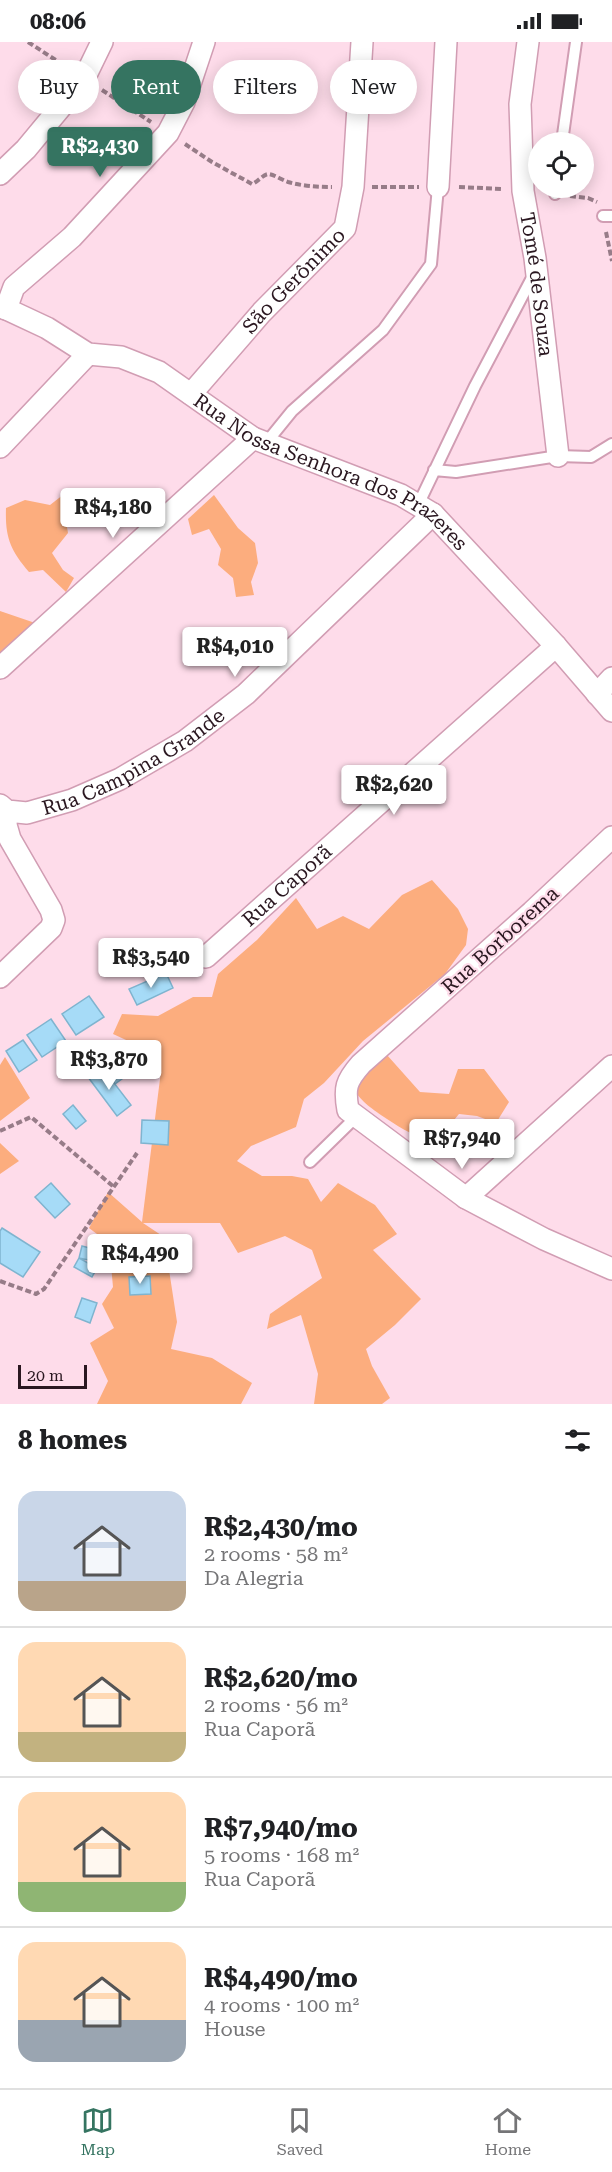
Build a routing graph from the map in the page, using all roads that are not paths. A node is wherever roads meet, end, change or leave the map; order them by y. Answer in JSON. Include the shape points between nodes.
{"nodes":[{"id":1,"x":102,"y":42,"type":"edge"},
{"id":2,"x":204,"y":42,"type":"edge"},
{"id":3,"x":362,"y":42,"type":"edge"},
{"id":4,"x":446,"y":42,"type":"edge"},
{"id":5,"x":528,"y":42,"type":"edge"},
{"id":6,"x":576,"y":42,"type":"edge"},
{"id":7,"x":563,"y":132,"type":"edge"},
{"id":8,"x":0,"y":174,"type":"edge"},
{"id":9,"x":438,"y":187,"type":"joint"},
{"id":10,"x":536,"y":268,"type":"junction"},
{"id":11,"x":3,"y":307,"type":"edge"},
{"id":12,"x":88,"y":354,"type":"junction"},
{"id":13,"x":191,"y":394,"type":"junction"},
{"id":14,"x":260,"y":441,"type":"junction"},
{"id":15,"x":612,"y":444,"type":"edge"},
{"id":16,"x":0,"y":447,"type":"edge"},
{"id":17,"x":558,"y":456,"type":"junction"},
{"id":18,"x":434,"y":470,"type":"junction"},
{"id":19,"x":425,"y":509,"type":"junction"},
{"id":20,"x":556,"y":646,"type":"junction"},
{"id":21,"x":0,"y":668,"type":"edge"},
{"id":22,"x":612,"y":678,"type":"edge"},
{"id":23,"x":597,"y":694,"type":"junction"},
{"id":24,"x":612,"y":711,"type":"edge"},
{"id":25,"x":3,"y":808,"type":"edge"},
{"id":26,"x":612,"y":837,"type":"edge"},
{"id":27,"x":5,"y":842,"type":"edge"},
{"id":28,"x":206,"y":957,"type":"dead end"},
{"id":29,"x":0,"y":977,"type":"edge"},
{"id":30,"x":612,"y":1066,"type":"edge"},
{"id":31,"x":356,"y":1117,"type":"junction"},
{"id":32,"x":310,"y":1162,"type":"dead end"},
{"id":33,"x":466,"y":1198,"type":"junction"},
{"id":34,"x":612,"y":1269,"type":"edge"}],
"edges":[{"from":1,"to":8,"type":"street","via":[[84,79]]},
{"from":2,"to":11,"type":"street","via":[[184,102],[168,133],[72,237],[14,288]]},
{"from":3,"to":13,"type":"street","name":"São Gerônimo","via":[[352,187],[345,228],[262,312]]},
{"from":4,"to":9,"type":"street"},
{"from":5,"to":10,"type":"street","name":"Tomé de Souza","via":[[520,104],[523,191]]},
{"from":6,"to":7,"type":"lane"},
{"from":9,"to":14,"type":"lane","via":[[431,264],[383,330]]},
{"from":10,"to":17,"type":"street","name":"Tomé de Souza"},
{"from":10,"to":18,"type":"lane"},
{"from":11,"to":12,"type":"street","name":"Rua Nossa Senhora dos Prazeres"},
{"from":12,"to":13,"type":"street","name":"Rua Nossa Senhora dos Prazeres","via":[[121,357],[159,372]]},
{"from":12,"to":16,"type":"street"},
{"from":13,"to":14,"type":"street","name":"Rua Nossa Senhora dos Prazeres"},
{"from":14,"to":19,"type":"street","name":"Rua Nossa Senhora dos Prazeres","via":[[401,495]]},
{"from":14,"to":21,"type":"street"},
{"from":15,"to":17,"type":"lane","via":[[591,457]]},
{"from":17,"to":18,"type":"lane","via":[[456,472]]},
{"from":18,"to":19,"type":"lane"},
{"from":19,"to":20,"type":"street","name":"Rua Nossa Senhora dos Prazeres"},
{"from":19,"to":25,"type":"street","name":"Rua Campina Grande","via":[[246,694],[185,741],[120,779],[72,800],[27,813]]},
{"from":20,"to":23,"type":"street","name":"Rua Nossa Senhora dos Prazeres"},
{"from":20,"to":28,"type":"street","name":"Rua Caporã"},
{"from":22,"to":23,"type":"street"},
{"from":23,"to":24,"type":"street","name":"Rua Nossa Senhora dos Prazeres"},
{"from":25,"to":27,"type":"street"},
{"from":26,"to":31,"type":"street","name":"Rua Borborema","via":[[361,1064],[348,1079],[345,1095],[348,1110]]},
{"from":27,"to":29,"type":"street","via":[[54,920],[51,928]]},
{"from":30,"to":33,"type":"street"},
{"from":31,"to":32,"type":"lane"},
{"from":31,"to":33,"type":"street"},
{"from":33,"to":34,"type":"street"}]}
